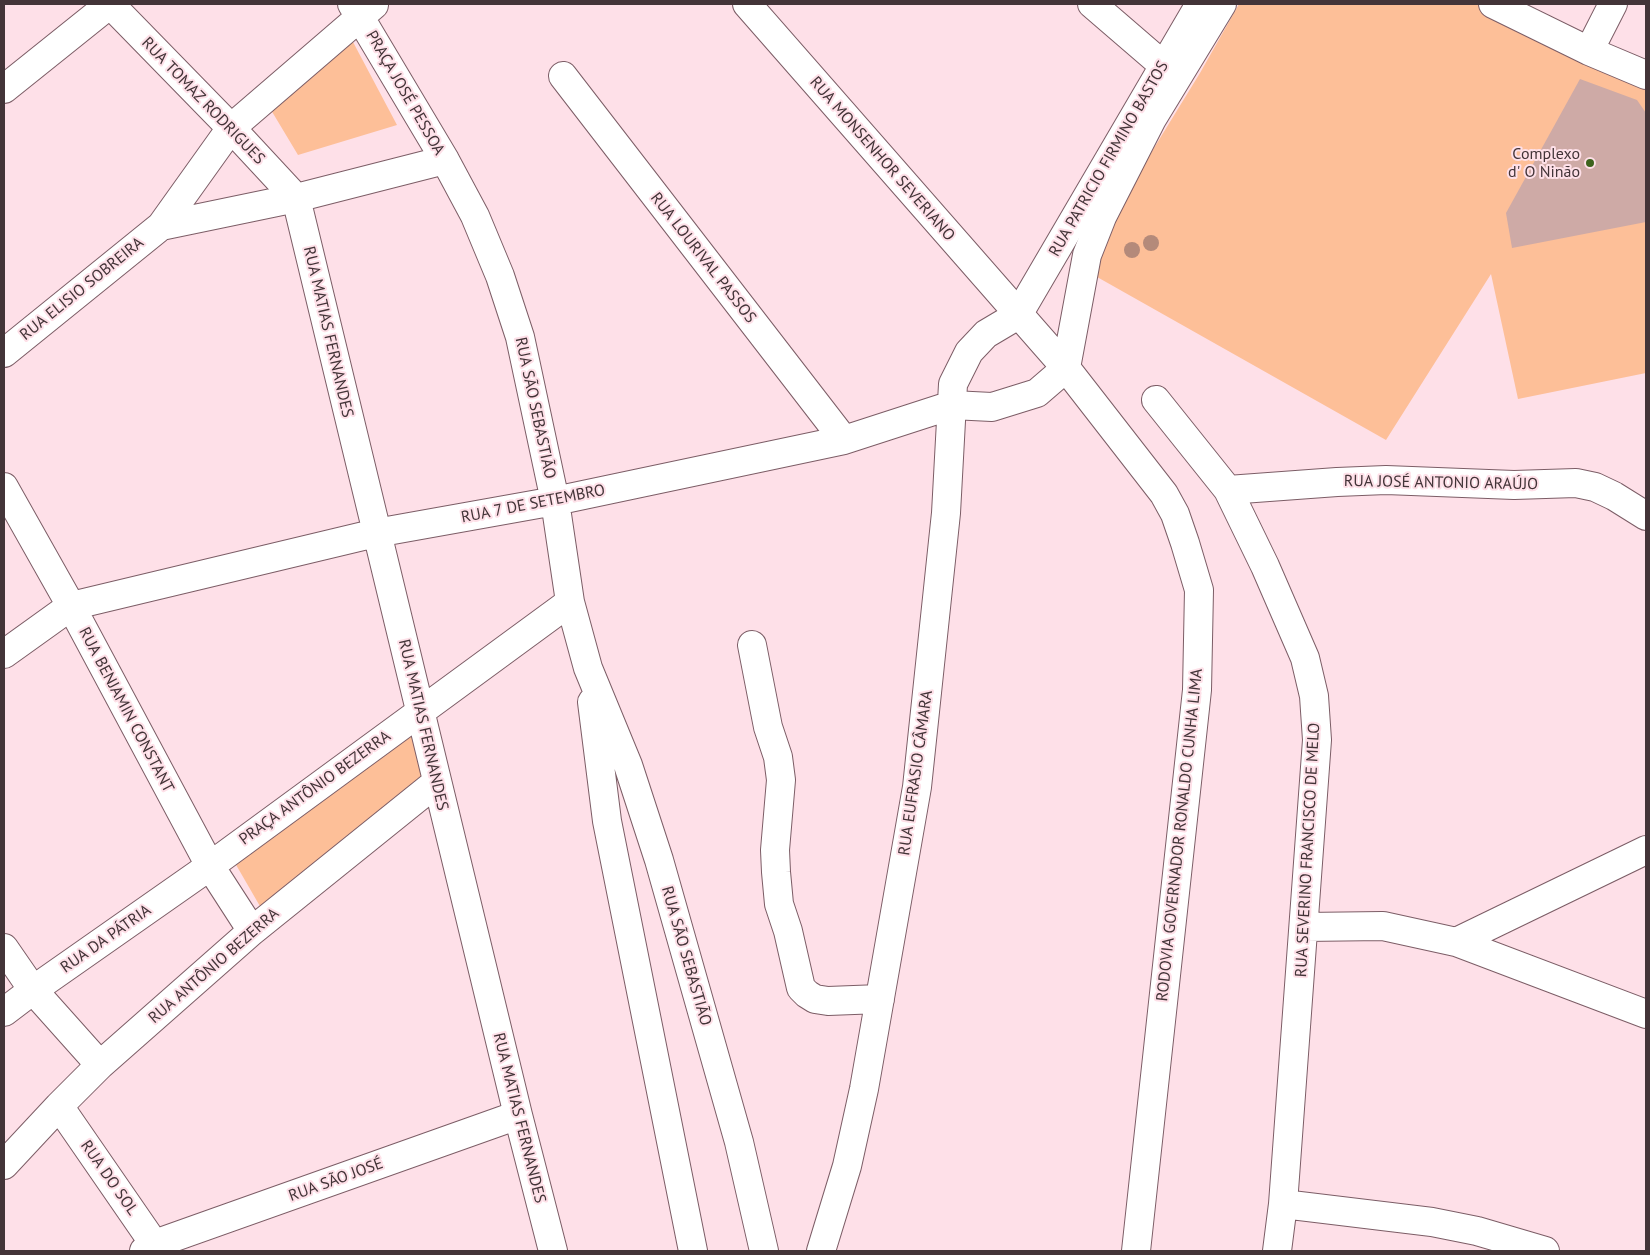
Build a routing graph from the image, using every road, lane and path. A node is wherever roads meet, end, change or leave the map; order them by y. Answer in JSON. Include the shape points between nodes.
{"nodes":[{"id":1,"x":110,"y":4,"type":"edge"},
{"id":2,"x":747,"y":4,"type":"edge"},
{"id":3,"x":1092,"y":4,"type":"edge"},
{"id":4,"x":1200,"y":4,"type":"edge"},
{"id":5,"x":1222,"y":4,"type":"edge"},
{"id":6,"x":1493,"y":4,"type":"edge"},
{"id":7,"x":1613,"y":4,"type":"edge"},
{"id":8,"x":363,"y":8,"type":"edge"},
{"id":9,"x":1589,"y":51,"type":"junction"},
{"id":10,"x":1164,"y":66,"type":"junction"},
{"id":11,"x":1646,"y":75,"type":"edge"},
{"id":12,"x":564,"y":76,"type":"dead end"},
{"id":13,"x":4,"y":89,"type":"edge"},
{"id":14,"x":231,"y":128,"type":"junction"},
{"id":15,"x":445,"y":160,"type":"junction"},
{"id":16,"x":296,"y":198,"type":"junction"},
{"id":17,"x":161,"y":226,"type":"junction"},
{"id":18,"x":1018,"y":315,"type":"junction"},
{"id":19,"x":4,"y":353,"type":"edge"},
{"id":20,"x":1066,"y":368,"type":"junction"},
{"id":21,"x":1156,"y":400,"type":"dead end"},
{"id":22,"x":952,"y":405,"type":"junction"},
{"id":23,"x":844,"y":440,"type":"junction"},
{"id":24,"x":4,"y":487,"type":"edge"},
{"id":25,"x":1228,"y":490,"type":"junction"},
{"id":26,"x":555,"y":501,"type":"junction"},
{"id":27,"x":1646,"y":516,"type":"edge"},
{"id":28,"x":376,"y":533,"type":"junction"},
{"id":29,"x":570,"y":602,"type":"junction"},
{"id":30,"x":71,"y":606,"type":"junction"},
{"id":31,"x":752,"y":645,"type":"dead end"},
{"id":32,"x":4,"y":654,"type":"edge"},
{"id":33,"x":588,"y":668,"type":"junction"},
{"id":34,"x":421,"y":710,"type":"junction"},
{"id":35,"x":437,"y":782,"type":"junction"},
{"id":36,"x":1646,"y":850,"type":"edge"},
{"id":37,"x":210,"y":866,"type":"junction"},
{"id":38,"x":1304,"y":928,"type":"junction"},
{"id":39,"x":252,"y":931,"type":"junction"},
{"id":40,"x":1456,"y":942,"type":"junction"},
{"id":41,"x":4,"y":948,"type":"edge"},
{"id":42,"x":34,"y":990,"type":"junction"},
{"id":43,"x":880,"y":998,"type":"junction"},
{"id":44,"x":4,"y":1012,"type":"edge"},
{"id":45,"x":1646,"y":1014,"type":"edge"},
{"id":46,"x":100,"y":1065,"type":"junction"},
{"id":47,"x":59,"y":1106,"type":"junction"},
{"id":48,"x":518,"y":1115,"type":"junction"},
{"id":49,"x":4,"y":1165,"type":"edge"},
{"id":50,"x":1284,"y":1204,"type":"junction"},
{"id":51,"x":548,"y":1248,"type":"edge"},
{"id":52,"x":153,"y":1249,"type":"edge"},
{"id":53,"x":693,"y":1251,"type":"edge"},
{"id":54,"x":764,"y":1251,"type":"edge"},
{"id":55,"x":821,"y":1251,"type":"edge"},
{"id":56,"x":1136,"y":1251,"type":"edge"},
{"id":57,"x":1277,"y":1251,"type":"edge"},
{"id":58,"x":1545,"y":1251,"type":"edge"}],
"edges":[{"from":1,"to":13,"type":"street"},
{"from":1,"to":14,"type":"street","name":"RUA TOMAZ RODRIGUES"},
{"from":2,"to":18,"type":"street","name":"RUA MONSENHOR SEVERIANO"},
{"from":3,"to":10,"type":"street"},
{"from":4,"to":10,"type":"street","name":"RUA PATRICIO FIRMINO BASTOS"},
{"from":5,"to":20,"type":"street","name":"RUA PATRICIO FIRMINO BASTOS","via":[[1152,119],[1102,217],[1087,255]]},
{"from":6,"to":9,"type":"street"},
{"from":7,"to":9,"type":"street"},
{"from":8,"to":14,"type":"street","name":"PRAÇA JOSÉ PESSOA"},
{"from":8,"to":15,"type":"street","name":"PRAÇA JOSÉ PESSOA"},
{"from":9,"to":11,"type":"street"},
{"from":10,"to":18,"type":"street","name":"RUA PATRICIO FIRMINO BASTOS"},
{"from":12,"to":23,"type":"street","name":"RUA LOURIVAL PASSOS"},
{"from":14,"to":16,"type":"street","name":"RUA TOMAZ RODRIGUES"},
{"from":14,"to":17,"type":"street","name":"RUA ELISIO SOBREIRA"},
{"from":15,"to":16,"type":"street","name":"PRAÇA JOSÉ PESSOA"},
{"from":15,"to":26,"type":"street","name":"RUA SÃO SEBASTIÃO","via":[[475,216],[500,276],[520,337]]},
{"from":16,"to":17,"type":"street","name":"RUA ELISIO SOBREIRA"},
{"from":16,"to":28,"type":"street","name":"RUA MATIAS FERNANDES"},
{"from":17,"to":19,"type":"street","name":"RUA ELISIO SOBREIRA"},
{"from":18,"to":20,"type":"street","name":"RUA MONSENHOR SEVERIANO"},
{"from":18,"to":22,"type":"street","name":"RUA EUFRASIO CÂMARA","via":[[986,334],[969,352],[952,384]]},
{"from":20,"to":22,"type":"street","name":"RUA 7 DE SETEMBRO","via":[[1036,394],[992,407]]},
{"from":20,"to":56,"type":"street","name":"RODOVIA GOVERNADOR RONALDO CUNHA LIMA","via":[[1164,494],[1175,514],[1199,590],[1197,690],[1192,744]]},
{"from":21,"to":25,"type":"street","name":"RUA SEVERINO FRANCISCO DE MELO"},
{"from":22,"to":23,"type":"street","name":"RUA 7 DE SETEMBRO"},
{"from":22,"to":43,"type":"street","name":"RUA EUFRASIO CÂMARA","via":[[946,512],[917,787]]},
{"from":23,"to":26,"type":"street","name":"RUA 7 DE SETEMBRO"},
{"from":24,"to":30,"type":"street","name":"RUA BENJAMIN CONSTANT"},
{"from":25,"to":27,"type":"street","name":"RUA JOSÉ ANTONIO ARAÚJO","via":[[1386,480],[1514,485],[1576,483],[1614,496]]},
{"from":25,"to":38,"type":"street","name":"RUA SEVERINO FRANCISCO DE MELO","via":[[1305,658],[1314,696],[1317,740]]},
{"from":26,"to":28,"type":"street","name":"RUA 7 DE SETEMBRO"},
{"from":26,"to":29,"type":"street","name":"RUA SÃO SEBASTIÃO"},
{"from":28,"to":30,"type":"street","name":"RUA 7 DE SETEMBRO"},
{"from":28,"to":34,"type":"street","name":"RUA MATIAS FERNANDES"},
{"from":29,"to":33,"type":"street","name":"RUA SÃO SEBASTIÃO"},
{"from":29,"to":34,"type":"street","name":"PRAÇA ANTÔNIO BEZERRA"},
{"from":30,"to":32,"type":"street","name":"RUA 7 DE SETEMBRO"},
{"from":30,"to":37,"type":"street","name":"RUA BENJAMIN CONSTANT"},
{"from":31,"to":43,"type":"street","via":[[768,727],[778,757],[781,780],[776,872],[780,904],[801,988],[821,1000]]},
{"from":33,"to":53,"type":"street","name":"RUA SÃO SEBASTIÃO","via":[[607,820]]},
{"from":33,"to":54,"type":"street","name":"RUA SÃO SEBASTIÃO","via":[[628,765],[659,860],[740,1142]]},
{"from":34,"to":35,"type":"street","name":"RUA MATIAS FERNANDES"},
{"from":34,"to":37,"type":"street","name":"PRAÇA ANTÔNIO BEZERRA"},
{"from":35,"to":39,"type":"street","name":"RUA ANTÔNIO BEZERRA"},
{"from":35,"to":48,"type":"street","name":"RUA MATIAS FERNANDES"},
{"from":36,"to":40,"type":"street"},
{"from":37,"to":39,"type":"street","name":"RUA BENJAMIN CONSTANT"},
{"from":37,"to":42,"type":"street","name":"RUA DA PÁTRIA"},
{"from":38,"to":40,"type":"street","via":[[1384,926]]},
{"from":38,"to":50,"type":"street","name":"RUA SEVERINO FRANCISCO DE MELO"},
{"from":39,"to":46,"type":"street","name":"RUA ANTÔNIO BEZERRA"},
{"from":40,"to":45,"type":"street"},
{"from":41,"to":42,"type":"street"},
{"from":42,"to":44,"type":"street","name":"RUA DA PÁTRIA"},
{"from":42,"to":46,"type":"street"},
{"from":43,"to":55,"type":"street","name":"RUA EUFRASIO CÂMARA","via":[[847,1166]]},
{"from":46,"to":47,"type":"street","name":"RUA ANTÔNIO BEZERRA"},
{"from":47,"to":49,"type":"street","name":"RUA ANTÔNIO BEZERRA"},
{"from":47,"to":52,"type":"street","name":"RUA DO SOL"},
{"from":48,"to":51,"type":"street","name":"RUA MATIAS FERNANDES"},
{"from":48,"to":52,"type":"street","name":"RUA SÃO JOSÉ"},
{"from":50,"to":57,"type":"street","name":"RUA SEVERINO FRANCISCO DE MELO"},
{"from":50,"to":58,"type":"street","via":[[1432,1222]]}]}
